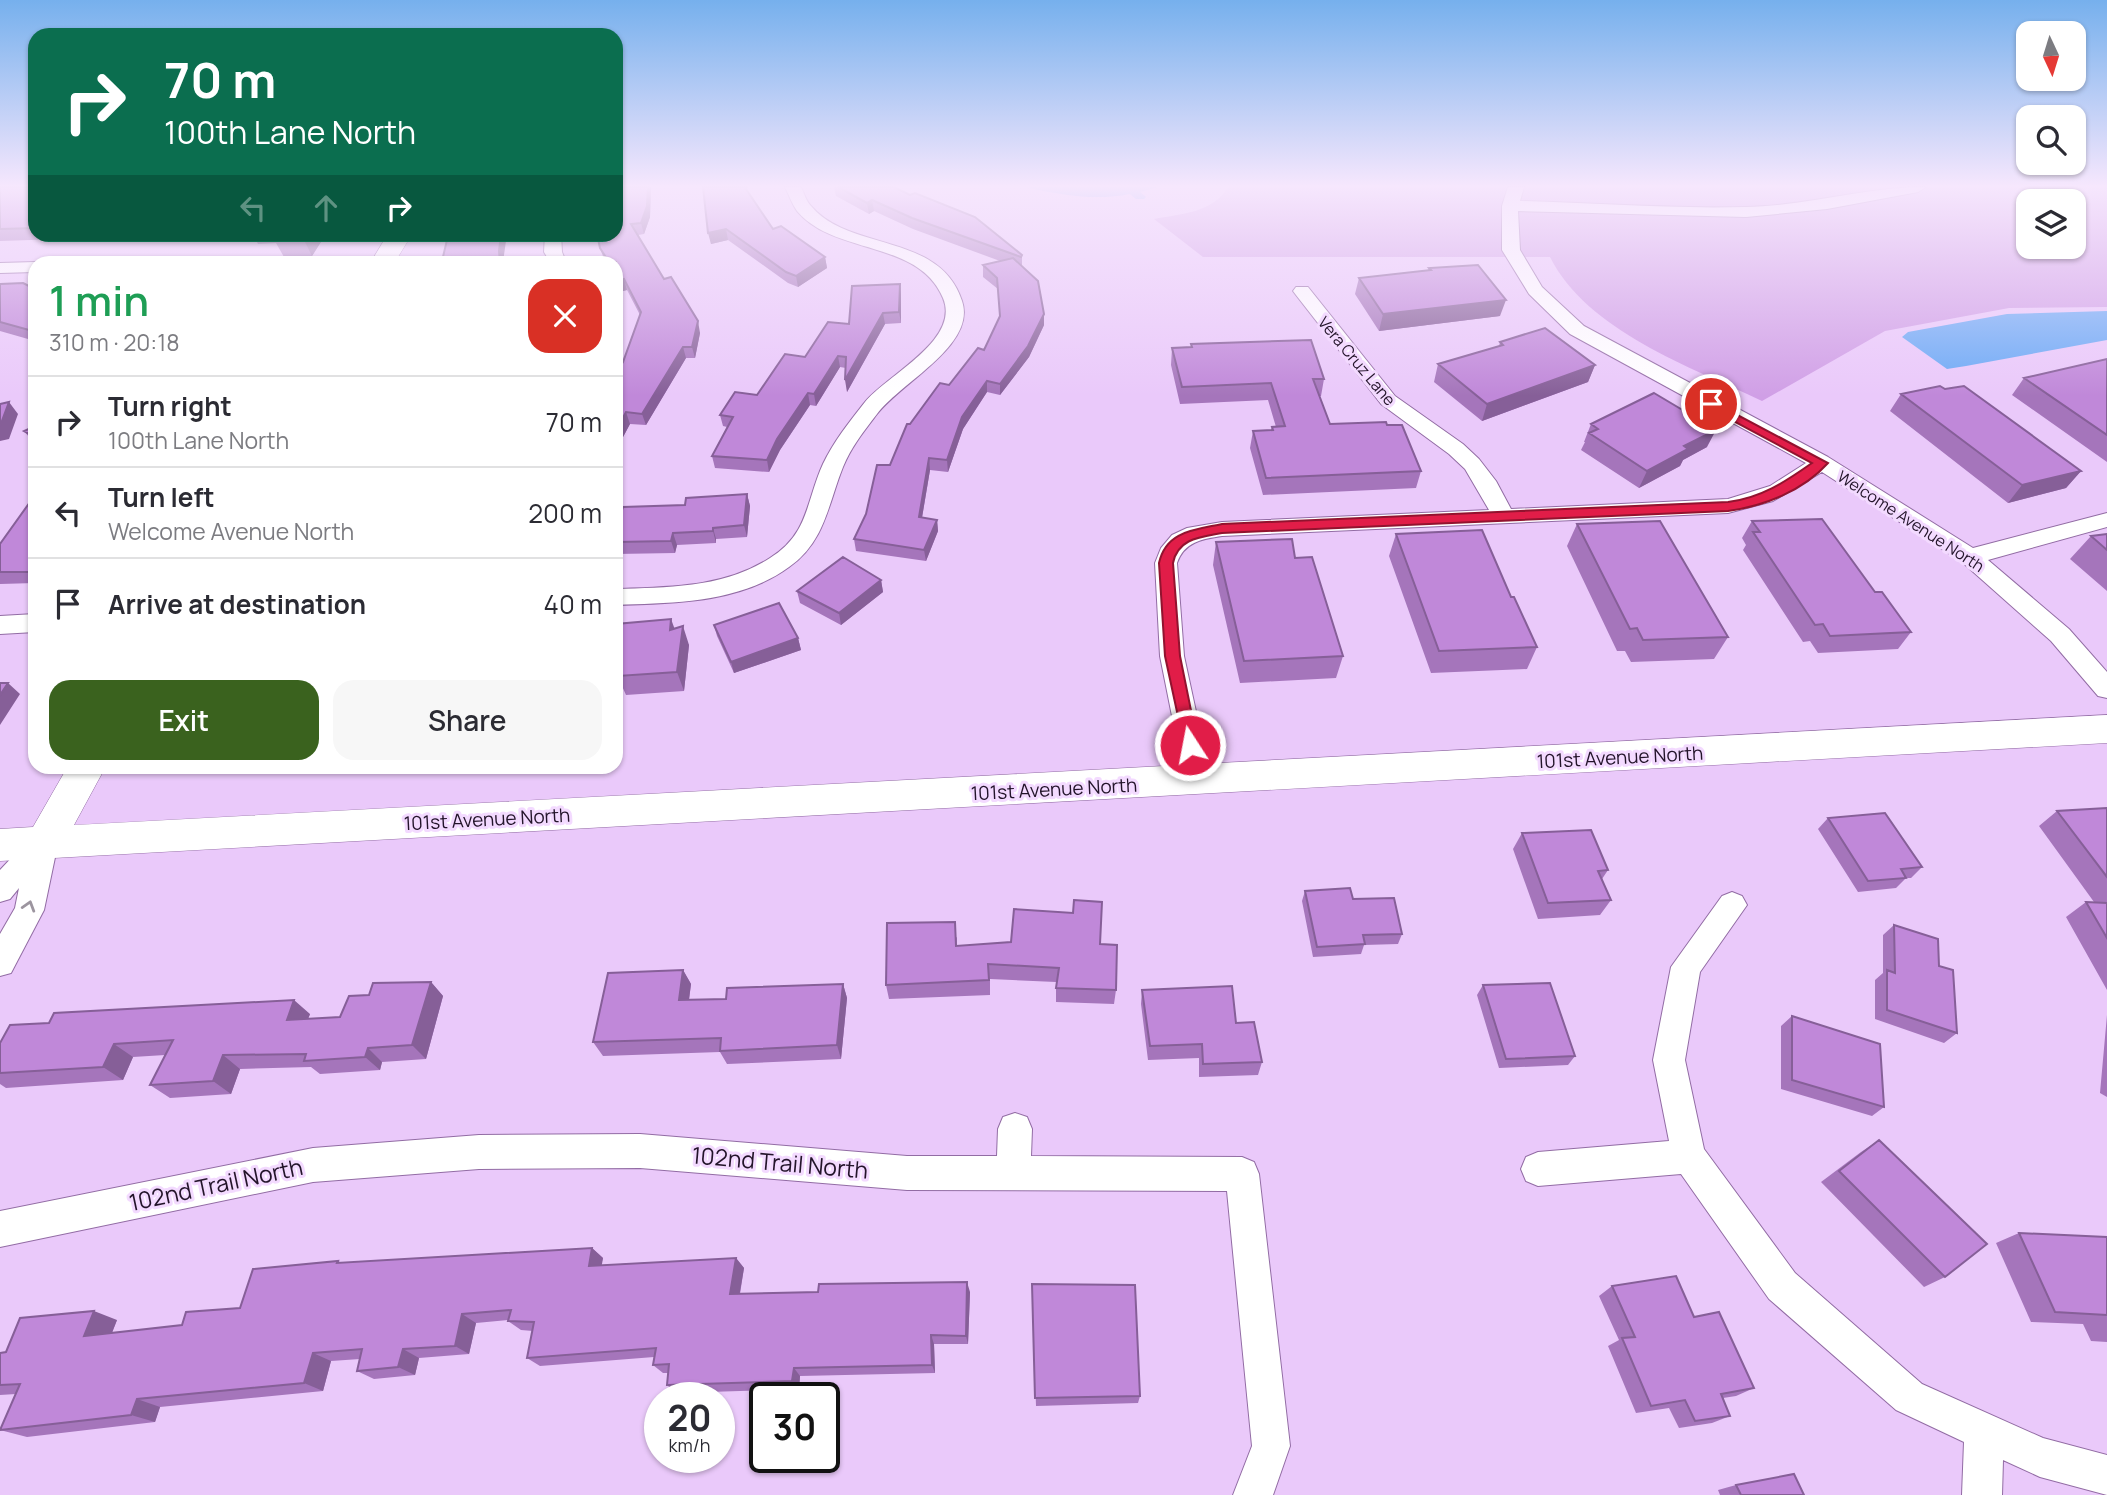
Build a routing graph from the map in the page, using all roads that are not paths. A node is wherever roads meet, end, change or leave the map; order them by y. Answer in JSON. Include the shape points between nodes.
{"nodes":[{"id":1,"x":906,"y":257,"type":"edge"},
{"id":2,"x":1515,"y":257,"type":"edge"},
{"id":3,"x":28,"y":267,"type":"edge"},
{"id":4,"x":0,"y":268,"type":"edge"},
{"id":5,"x":1302,"y":291,"type":"dead end"},
{"id":6,"x":1821,"y":463,"type":"junction"},
{"id":7,"x":1503,"y":515,"type":"junction"},
{"id":8,"x":2107,"y":520,"type":"edge"},
{"id":9,"x":1970,"y":557,"type":"junction"},
{"id":10,"x":623,"y":597,"type":"edge"},
{"id":11,"x":28,"y":623,"type":"edge"},
{"id":12,"x":0,"y":625,"type":"edge"},
{"id":13,"x":2107,"y":689,"type":"edge"},
{"id":14,"x":2107,"y":729,"type":"edge"},
{"id":15,"x":83,"y":774,"type":"edge"},
{"id":16,"x":1198,"y":781,"type":"junction"},
{"id":17,"x":44,"y":842,"type":"junction"},
{"id":18,"x":0,"y":845,"type":"edge"},
{"id":19,"x":0,"y":890,"type":"edge"},
{"id":20,"x":1732,"y":905,"type":"dead end"},
{"id":21,"x":0,"y":963,"type":"edge"},
{"id":22,"x":1015,"y":1129,"type":"dead end"},
{"id":23,"x":1689,"y":1156,"type":"junction"},
{"id":24,"x":1538,"y":1169,"type":"dead end"},
{"id":25,"x":1013,"y":1173,"type":"junction"},
{"id":26,"x":0,"y":1229,"type":"edge"},
{"id":27,"x":1984,"y":1432,"type":"junction"},
{"id":28,"x":2107,"y":1475,"type":"edge"},
{"id":29,"x":1253,"y":1495,"type":"edge"},
{"id":30,"x":1982,"y":1495,"type":"edge"}],
"edges":[{"from":1,"to":10,"type":"street","via":[[943,281],[953,300],[951,327],[932,354],[875,403],[843,446],[812,531],[800,548],[779,564],[725,587]]},
{"from":2,"to":6,"type":"street","name":"Welcome Avenue North","via":[[1535,290],[1577,330]]},
{"from":3,"to":4,"type":"street"},
{"from":5,"to":7,"type":"street","name":"Vera Cruz Lane","via":[[1388,400],[1472,464]]},
{"from":6,"to":7,"type":"street","via":[[1784,489],[1750,503]]},
{"from":6,"to":9,"type":"street","name":"Welcome Avenue North"},
{"from":7,"to":16,"type":"street","via":[[1222,529],[1176,542],[1166,563],[1172,656]]},
{"from":8,"to":9,"type":"street"},
{"from":9,"to":13,"type":"street","name":"Welcome Avenue North","via":[[2060,635]]},
{"from":11,"to":12,"type":"street"},
{"from":14,"to":16,"type":"street","name":"101st Avenue North"},
{"from":15,"to":17,"type":"street"},
{"from":16,"to":17,"type":"street","name":"101st Avenue North"},
{"from":17,"to":18,"type":"street","name":"101st Avenue North"},
{"from":17,"to":19,"type":"street"},
{"from":21,"to":17,"type":"street","one_way":true,"via":[[29,910]]},
{"from":20,"to":23,"type":"street","via":[[1686,967],[1669,1060]]},
{"from":22,"to":25,"type":"street"},
{"from":23,"to":24,"type":"street"},
{"from":23,"to":27,"type":"street","via":[[1782,1286],[1909,1397]]},
{"from":25,"to":26,"type":"street","name":"102nd Trail North","via":[[907,1173],[640,1151],[479,1152],[313,1165]]},
{"from":25,"to":29,"type":"street","name":"102nd Trail North","via":[[1242,1174],[1271,1446]]},
{"from":27,"to":28,"type":"street","via":[[2040,1457]]},
{"from":27,"to":30,"type":"street"}]}
